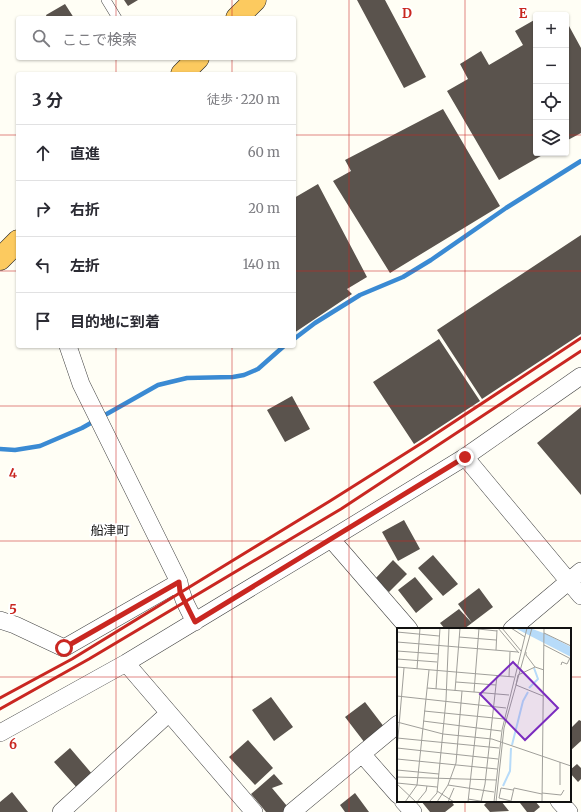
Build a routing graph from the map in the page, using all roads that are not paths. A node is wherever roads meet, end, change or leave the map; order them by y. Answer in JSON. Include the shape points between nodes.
{"nodes":[{"id":1,"x":106,"y":0,"type":"edge"},
{"id":2,"x":255,"y":0,"type":"edge"},
{"id":3,"x":116,"y":16,"type":"edge"},
{"id":4,"x":239,"y":16,"type":"edge"},
{"id":5,"x":196,"y":60,"type":"edge"},
{"id":6,"x":184,"y":72,"type":"edge"},
{"id":7,"x":16,"y":243,"type":"edge"},
{"id":8,"x":0,"y":259,"type":"edge"},
{"id":9,"x":69,"y":348,"type":"edge"},
{"id":10,"x":581,"y":376,"type":"edge"},
{"id":11,"x":465,"y":457,"type":"junction"},
{"id":12,"x":331,"y":540,"type":"junction"},
{"id":13,"x":581,"y":571,"type":"edge"},
{"id":14,"x":568,"y":581,"type":"junction"},
{"id":15,"x":179,"y":582,"type":"junction"},
{"id":16,"x":581,"y":596,"type":"edge"},
{"id":17,"x":0,"y":620,"type":"edge"},
{"id":18,"x":195,"y":622,"type":"junction"},
{"id":19,"x":408,"y":628,"type":"edge"},
{"id":20,"x":513,"y":628,"type":"edge"},
{"id":21,"x":126,"y":663,"type":"junction"},
{"id":22,"x":169,"y":713,"type":"junction"},
{"id":23,"x":397,"y":725,"type":"edge"},
{"id":24,"x":0,"y":733,"type":"edge"},
{"id":25,"x":362,"y":754,"type":"junction"},
{"id":26,"x":397,"y":794,"type":"edge"},
{"id":27,"x":404,"y":802,"type":"edge"},
{"id":28,"x":560,"y":802,"type":"edge"},
{"id":29,"x":60,"y":812,"type":"edge"},
{"id":30,"x":254,"y":812,"type":"edge"},
{"id":31,"x":292,"y":812,"type":"edge"},
{"id":32,"x":413,"y":812,"type":"edge"},
{"id":33,"x":568,"y":812,"type":"edge"}],
"edges":[{"from":1,"to":3,"type":"lane"},
{"from":2,"to":4,"type":"highway"},
{"from":5,"to":6,"type":"highway"},
{"from":7,"to":8,"type":"highway"},
{"from":9,"to":15,"type":"street","via":[[81,384]]},
{"from":10,"to":11,"type":"street"},
{"from":11,"to":12,"type":"street"},
{"from":11,"to":14,"type":"street"},
{"from":12,"to":18,"type":"street"},
{"from":12,"to":19,"type":"street"},
{"from":13,"to":14,"type":"street"},
{"from":14,"to":16,"type":"street"},
{"from":14,"to":20,"type":"street"},
{"from":15,"to":17,"type":"street","via":[[64,648]]},
{"from":15,"to":18,"type":"street","via":[[182,597]]},
{"from":18,"to":21,"type":"street"},
{"from":21,"to":22,"type":"street"},
{"from":21,"to":24,"type":"street"},
{"from":22,"to":29,"type":"street"},
{"from":22,"to":30,"type":"street"},
{"from":23,"to":25,"type":"street"},
{"from":25,"to":26,"type":"street"},
{"from":25,"to":31,"type":"street"},
{"from":27,"to":32,"type":"street"},
{"from":28,"to":33,"type":"street"}]}
